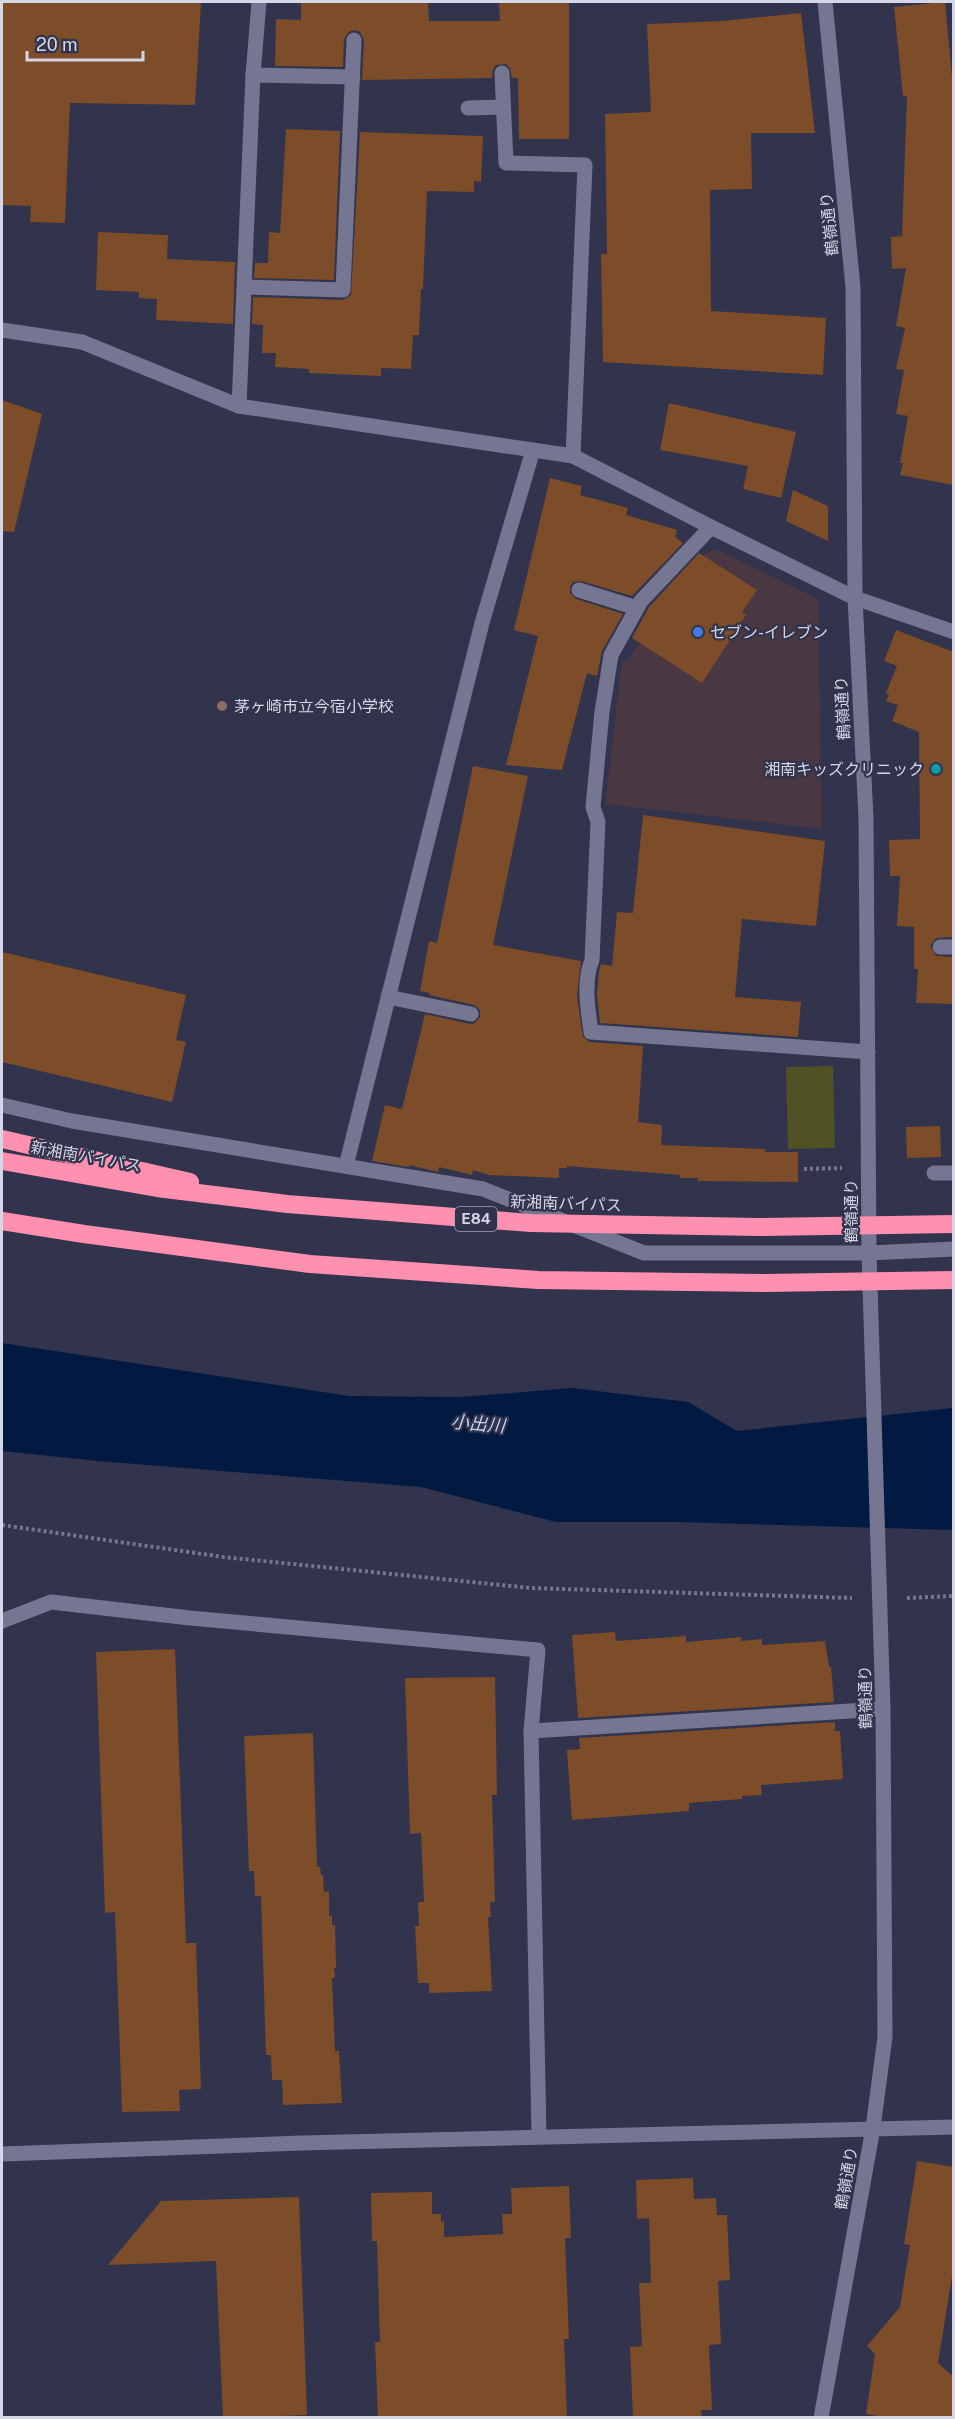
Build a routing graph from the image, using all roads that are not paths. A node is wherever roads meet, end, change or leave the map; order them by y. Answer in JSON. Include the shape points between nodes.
{"nodes":[{"id":1,"x":259,"y":2,"type":"edge"},
{"id":2,"x":825,"y":2,"type":"edge"},
{"id":3,"x":354,"y":40,"type":"dead end"},
{"id":4,"x":502,"y":73,"type":"dead end"},
{"id":5,"x":253,"y":75,"type":"junction"},
{"id":6,"x":353,"y":77,"type":"junction"},
{"id":7,"x":503,"y":106,"type":"junction"},
{"id":8,"x":468,"y":108,"type":"dead end"},
{"id":9,"x":245,"y":287,"type":"junction"},
{"id":10,"x":2,"y":330,"type":"edge"},
{"id":11,"x":239,"y":406,"type":"junction"},
{"id":12,"x":533,"y":450,"type":"junction"},
{"id":13,"x":573,"y":456,"type":"junction"},
{"id":14,"x":711,"y":527,"type":"junction"},
{"id":15,"x":579,"y":590,"type":"dead end"},
{"id":16,"x":855,"y":598,"type":"junction"},
{"id":17,"x":637,"y":608,"type":"junction"},
{"id":18,"x":954,"y":632,"type":"edge"},
{"id":19,"x":388,"y":997,"type":"junction"},
{"id":20,"x":471,"y":1014,"type":"dead end"},
{"id":21,"x":868,"y":1052,"type":"junction"},
{"id":22,"x":2,"y":1105,"type":"edge"},
{"id":23,"x":2,"y":1139,"type":"edge"},
{"id":24,"x":2,"y":1161,"type":"edge"},
{"id":25,"x":346,"y":1166,"type":"junction"},
{"id":26,"x":934,"y":1173,"type":"dead end"},
{"id":27,"x":954,"y":1173,"type":"edge"},
{"id":28,"x":287,"y":1203,"type":"junction"},
{"id":29,"x":2,"y":1221,"type":"edge"},
{"id":30,"x":954,"y":1224,"type":"edge"},
{"id":31,"x":954,"y":1249,"type":"edge"},
{"id":32,"x":869,"y":1253,"type":"junction"},
{"id":33,"x":954,"y":1280,"type":"edge"},
{"id":34,"x":2,"y":1621,"type":"edge"},
{"id":35,"x":883,"y":1709,"type":"junction"},
{"id":36,"x":531,"y":1731,"type":"junction"},
{"id":37,"x":954,"y":2127,"type":"edge"},
{"id":38,"x":873,"y":2128,"type":"junction"},
{"id":39,"x":539,"y":2136,"type":"junction"},
{"id":40,"x":2,"y":2154,"type":"edge"},
{"id":41,"x":821,"y":2418,"type":"edge"}],
"edges":[{"from":1,"to":5,"type":"street"},
{"from":2,"to":16,"type":"street","name":"鶴嶺通り","via":[[853,287]]},
{"from":3,"to":6,"type":"street"},
{"from":4,"to":7,"type":"street"},
{"from":5,"to":6,"type":"street"},
{"from":5,"to":9,"type":"street"},
{"from":6,"to":9,"type":"street","via":[[344,290]]},
{"from":7,"to":8,"type":"street"},
{"from":7,"to":13,"type":"street","via":[[506,163],[585,165]]},
{"from":9,"to":11,"type":"street"},
{"from":10,"to":11,"type":"street","via":[[82,342]]},
{"from":11,"to":12,"type":"street"},
{"from":12,"to":13,"type":"street"},
{"from":12,"to":19,"type":"street","via":[[482,623]]},
{"from":13,"to":14,"type":"street"},
{"from":14,"to":16,"type":"street"},
{"from":14,"to":17,"type":"street"},
{"from":15,"to":17,"type":"street"},
{"from":16,"to":18,"type":"street"},
{"from":16,"to":21,"type":"street","name":"鶴嶺通り","via":[[866,818]]},
{"from":17,"to":21,"type":"street","via":[[611,655],[602,712],[593,807],[598,822],[592,960],[587,972],[591,1032]]},
{"from":19,"to":20,"type":"street"},
{"from":19,"to":25,"type":"street"},
{"from":21,"to":32,"type":"street","name":"鶴嶺通り"},
{"from":22,"to":25,"type":"street"},
{"from":23,"to":28,"type":"highway"},
{"from":24,"to":28,"type":"highway","name":"新湘南バイパス","number":"E84","via":[[157,1188]]},
{"from":25,"to":32,"type":"street","via":[[483,1190],[644,1253]]},
{"from":26,"to":27,"type":"street"},
{"from":28,"to":30,"type":"highway","name":"新湘南バイパス","number":"E84","via":[[531,1223],[759,1227]]},
{"from":29,"to":33,"type":"highway","via":[[310,1264],[538,1280]]},
{"from":31,"to":32,"type":"street"},
{"from":32,"to":35,"type":"street","name":"鶴嶺通り"},
{"from":34,"to":36,"type":"street","via":[[51,1602],[538,1650]]},
{"from":35,"to":36,"type":"street"},
{"from":35,"to":38,"type":"street","name":"鶴嶺通り","via":[[885,2037]]},
{"from":36,"to":39,"type":"street"},
{"from":37,"to":38,"type":"street"},
{"from":38,"to":39,"type":"street"},
{"from":38,"to":41,"type":"street","name":"鶴嶺通り"},
{"from":39,"to":40,"type":"street"}]}
